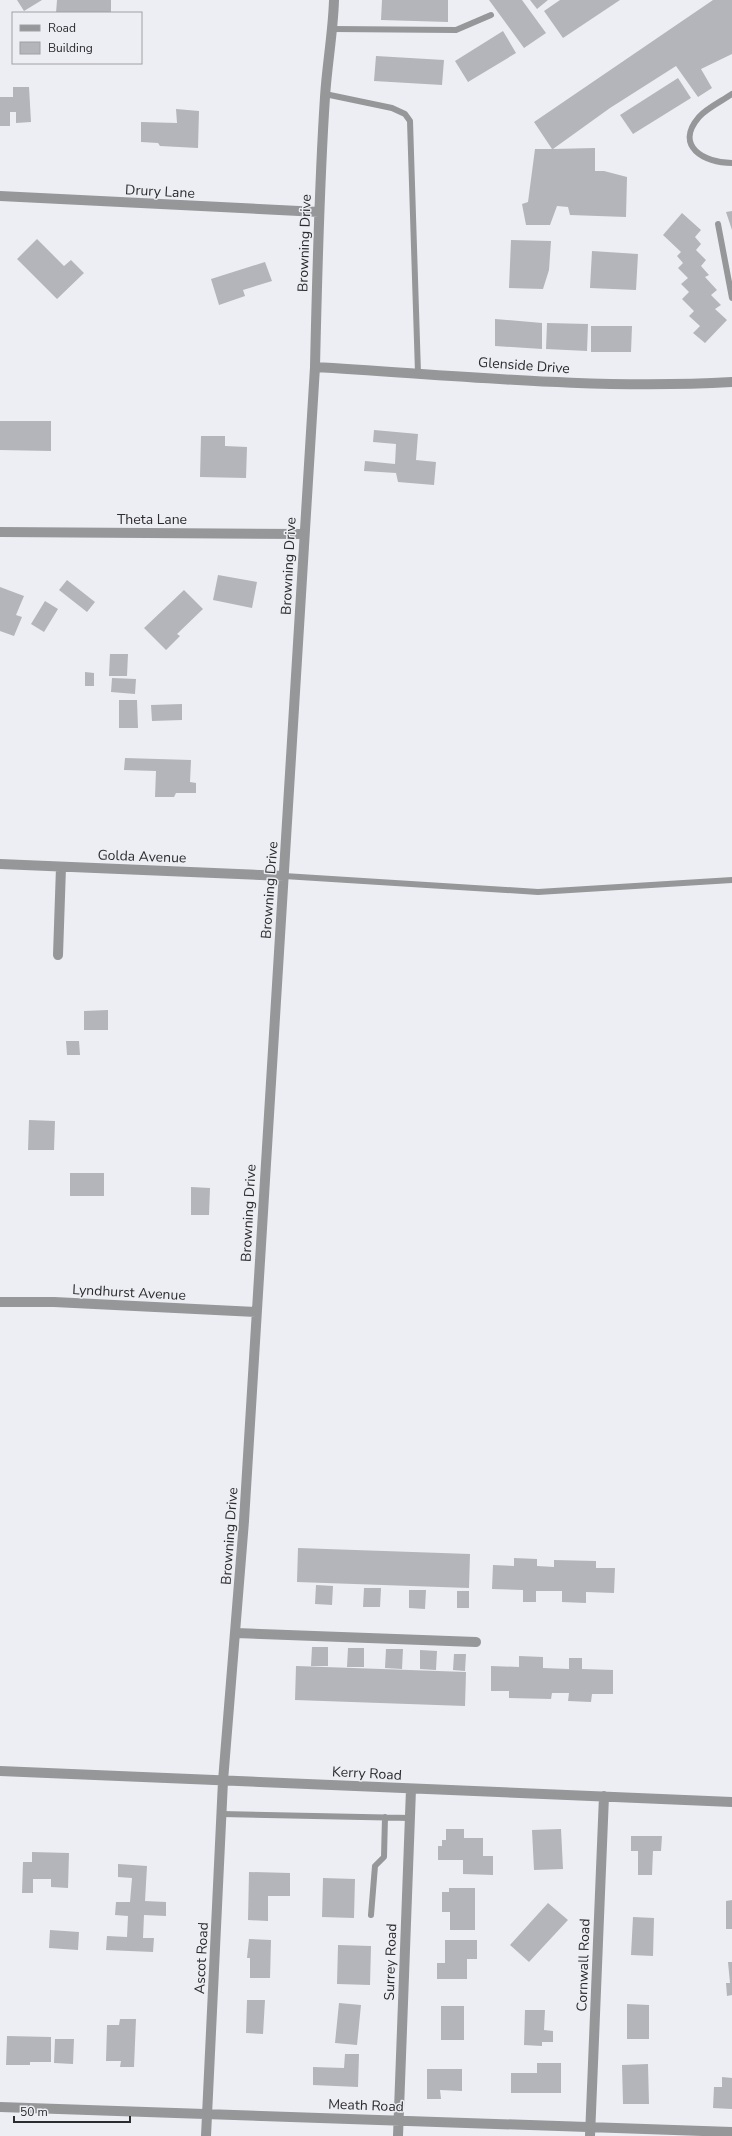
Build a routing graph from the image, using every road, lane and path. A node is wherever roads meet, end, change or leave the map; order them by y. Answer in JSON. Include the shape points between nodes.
{"nodes":[{"id":1,"x":334,"y":0,"type":"edge"},
{"id":2,"x":490,"y":15,"type":"dead end"},
{"id":3,"x":333,"y":29,"type":"junction"},
{"id":4,"x":325,"y":94,"type":"junction"},
{"id":5,"x":732,"y":94,"type":"edge"},
{"id":6,"x":732,"y":164,"type":"edge"},
{"id":7,"x":0,"y":196,"type":"edge"},
{"id":8,"x":319,"y":212,"type":"junction"},
{"id":9,"x":718,"y":224,"type":"dead end"},
{"id":10,"x":732,"y":298,"type":"edge"},
{"id":11,"x":315,"y":367,"type":"junction"},
{"id":12,"x":418,"y":372,"type":"junction"},
{"id":13,"x":732,"y":382,"type":"edge"},
{"id":14,"x":0,"y":532,"type":"edge"},
{"id":15,"x":303,"y":534,"type":"junction"},
{"id":16,"x":0,"y":864,"type":"edge"},
{"id":17,"x":61,"y":867,"type":"junction"},
{"id":18,"x":284,"y":876,"type":"junction"},
{"id":19,"x":732,"y":880,"type":"edge"},
{"id":20,"x":58,"y":955,"type":"dead end"},
{"id":21,"x":0,"y":1302,"type":"edge"},
{"id":22,"x":256,"y":1312,"type":"junction"},
{"id":23,"x":236,"y":1633,"type":"junction"},
{"id":24,"x":476,"y":1642,"type":"dead end"},
{"id":25,"x":0,"y":1771,"type":"edge"},
{"id":26,"x":223,"y":1780,"type":"junction"},
{"id":27,"x":411,"y":1789,"type":"junction"},
{"id":28,"x":604,"y":1796,"type":"junction"},
{"id":29,"x":732,"y":1802,"type":"edge"},
{"id":30,"x":222,"y":1814,"type":"junction"},
{"id":31,"x":385,"y":1817,"type":"junction"},
{"id":32,"x":410,"y":1818,"type":"junction"},
{"id":33,"x":370,"y":1915,"type":"dead end"},
{"id":34,"x":0,"y":2107,"type":"edge"},
{"id":35,"x":207,"y":2114,"type":"junction"},
{"id":36,"x":399,"y":2120,"type":"junction"},
{"id":37,"x":590,"y":2132,"type":"edge"},
{"id":38,"x":732,"y":2132,"type":"edge"},
{"id":39,"x":206,"y":2136,"type":"edge"},
{"id":40,"x":398,"y":2136,"type":"edge"}],
"edges":[{"from":1,"to":3,"type":"street","name":"Browning Drive"},
{"from":2,"to":3,"type":"lane","via":[[456,30]]},
{"from":3,"to":4,"type":"street","name":"Browning Drive"},
{"from":4,"to":8,"type":"street","name":"Browning Drive"},
{"from":4,"to":12,"type":"lane","via":[[392,108],[406,114],[410,121]]},
{"from":5,"to":6,"type":"lane","via":[[700,116],[691,128],[690,142],[696,154],[719,163]]},
{"from":7,"to":8,"type":"street","name":"Drury Lane"},
{"from":8,"to":11,"type":"street","name":"Browning Drive"},
{"from":9,"to":10,"type":"lane"},
{"from":11,"to":12,"type":"street","name":"Glenside Drive"},
{"from":11,"to":15,"type":"street","name":"Browning Drive"},
{"from":12,"to":13,"type":"street","name":"Glenside Drive","via":[[602,384]]},
{"from":14,"to":15,"type":"street","name":"Theta Lane"},
{"from":15,"to":18,"type":"street","name":"Browning Drive"},
{"from":16,"to":17,"type":"street","name":"Golda Avenue"},
{"from":17,"to":18,"type":"street","name":"Golda Avenue"},
{"from":17,"to":20,"type":"street"},
{"from":18,"to":19,"type":"lane","via":[[538,892]]},
{"from":18,"to":22,"type":"street","name":"Browning Drive"},
{"from":21,"to":22,"type":"street","name":"Lyndhurst Avenue","via":[[54,1302]]},
{"from":22,"to":23,"type":"street","name":"Browning Drive"},
{"from":23,"to":24,"type":"street"},
{"from":23,"to":26,"type":"street","name":"Browning Drive"},
{"from":25,"to":26,"type":"street","name":"Kerry Road"},
{"from":26,"to":27,"type":"street","name":"Kerry Road"},
{"from":26,"to":30,"type":"street","name":"Ascot Road"},
{"from":27,"to":28,"type":"street","name":"Kerry Road"},
{"from":27,"to":32,"type":"street","name":"Surrey Road"},
{"from":28,"to":29,"type":"street","name":"Kerry Road"},
{"from":28,"to":37,"type":"street","name":"Cornwall Road"},
{"from":30,"to":31,"type":"lane"},
{"from":30,"to":35,"type":"street","name":"Ascot Road"},
{"from":31,"to":32,"type":"lane"},
{"from":31,"to":33,"type":"lane","via":[[384,1857],[375,1866]]},
{"from":32,"to":36,"type":"street","name":"Surrey Road"},
{"from":34,"to":35,"type":"street","name":"Meath Road"},
{"from":35,"to":36,"type":"street","name":"Meath Road"},
{"from":35,"to":39,"type":"street","name":"Ascot Road"},
{"from":36,"to":37,"type":"street","name":"Meath Road"},
{"from":36,"to":40,"type":"street","name":"Surrey Road"},
{"from":37,"to":38,"type":"street","name":"Meath Road"}]}
